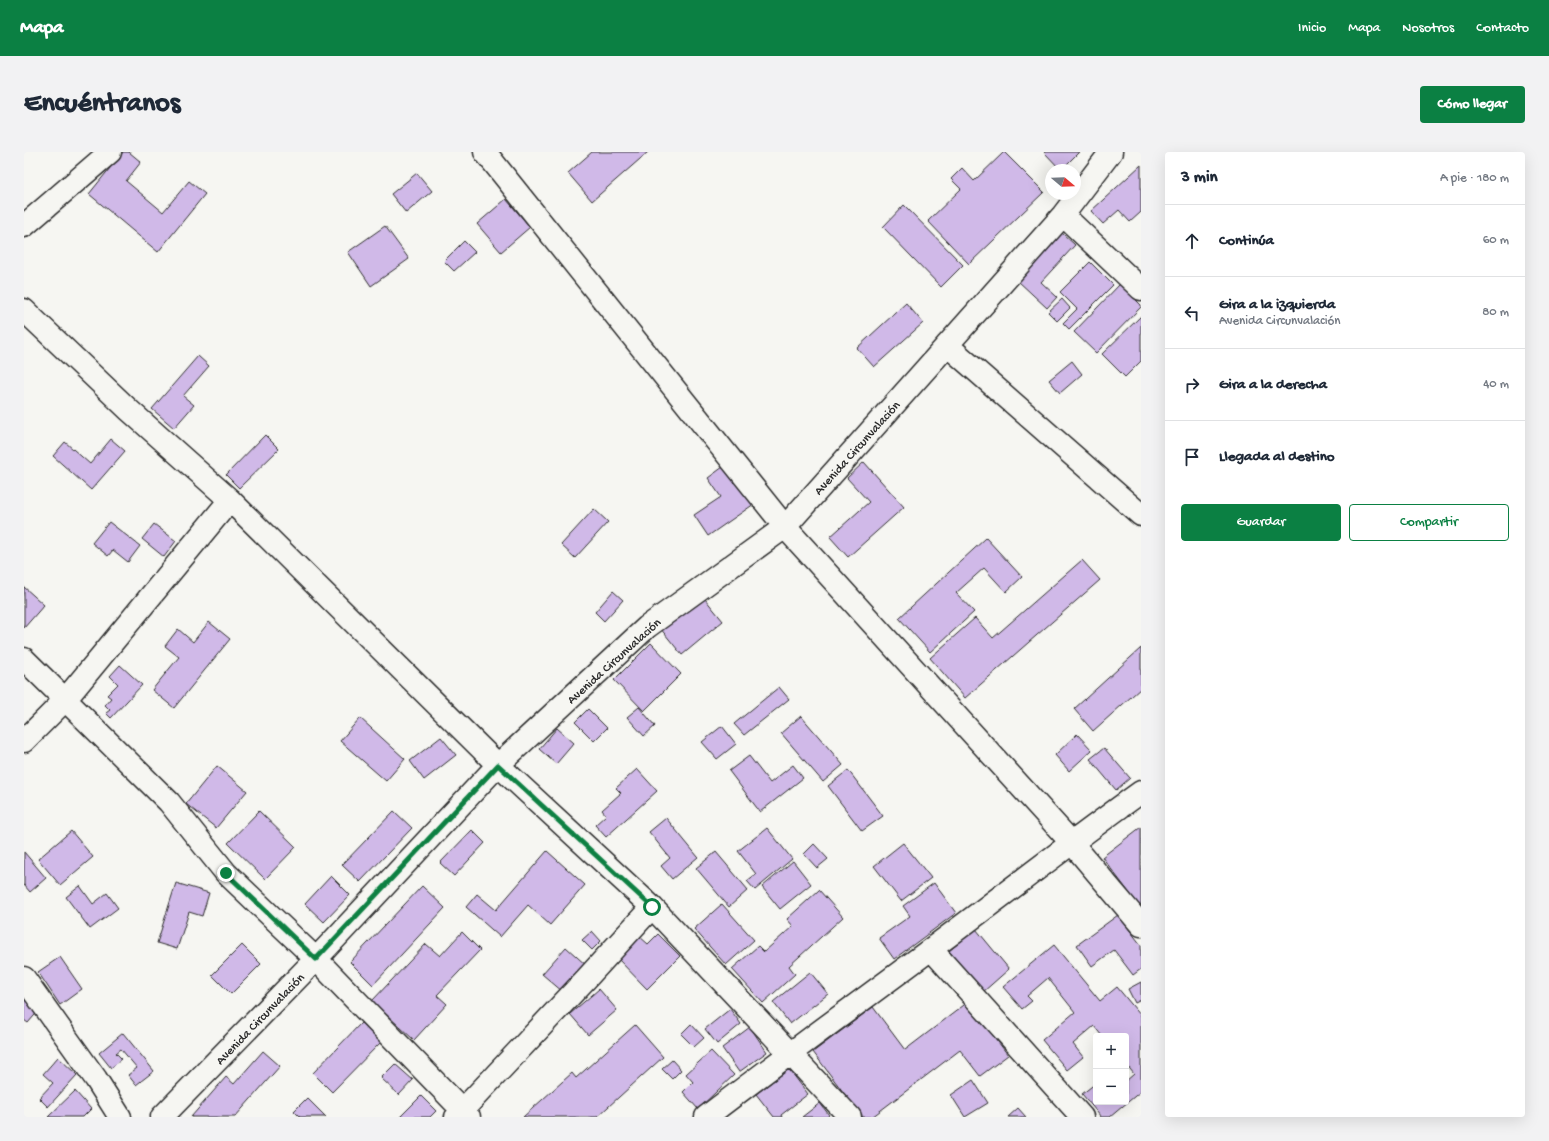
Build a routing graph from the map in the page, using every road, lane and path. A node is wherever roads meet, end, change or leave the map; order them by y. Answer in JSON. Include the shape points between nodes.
{"nodes":[{"id":1,"x":110,"y":152,"type":"edge"},
{"id":2,"x":485,"y":152,"type":"edge"},
{"id":3,"x":1111,"y":152,"type":"edge"},
{"id":4,"x":1064,"y":215,"type":"junction"},
{"id":5,"x":24,"y":226,"type":"edge"},
{"id":6,"x":1141,"y":289,"type":"edge"},
{"id":7,"x":24,"y":310,"type":"edge"},
{"id":8,"x":947,"y":345,"type":"junction"},
{"id":9,"x":230,"y":500,"type":"junction"},
{"id":10,"x":1141,"y":515,"type":"edge"},
{"id":11,"x":785,"y":527,"type":"junction"},
{"id":12,"x":24,"y":659,"type":"edge"},
{"id":13,"x":65,"y":700,"type":"junction"},
{"id":14,"x":24,"y":741,"type":"edge"},
{"id":15,"x":498,"y":765,"type":"junction"},
{"id":16,"x":1141,"y":792,"type":"edge"},
{"id":17,"x":1071,"y":842,"type":"junction"},
{"id":18,"x":652,"y":907,"type":"junction"},
{"id":19,"x":1141,"y":925,"type":"edge"},
{"id":20,"x":931,"y":949,"type":"junction"},
{"id":21,"x":316,"y":959,"type":"junction"},
{"id":22,"x":24,"y":978,"type":"edge"},
{"id":23,"x":790,"y":1052,"type":"junction"},
{"id":24,"x":463,"y":1115,"type":"edge"},
{"id":25,"x":120,"y":1117,"type":"edge"},
{"id":26,"x":162,"y":1117,"type":"edge"},
{"id":27,"x":706,"y":1117,"type":"edge"},
{"id":28,"x":850,"y":1117,"type":"edge"},
{"id":29,"x":1082,"y":1117,"type":"edge"}],
"edges":[{"from":1,"to":5,"type":"street"},
{"from":2,"to":11,"type":"street"},
{"from":3,"to":4,"type":"street","name":"Avenida Circunvalación"},
{"from":4,"to":6,"type":"street"},
{"from":4,"to":8,"type":"street","name":"Avenida Circunvalación"},
{"from":7,"to":9,"type":"street","via":[[129,410]]},
{"from":8,"to":10,"type":"street"},
{"from":8,"to":11,"type":"street","name":"Avenida Circunvalación"},
{"from":9,"to":13,"type":"street"},
{"from":9,"to":15,"type":"street"},
{"from":11,"to":15,"type":"street","name":"Avenida Circunvalación","via":[[647,627]]},
{"from":11,"to":17,"type":"street"},
{"from":12,"to":13,"type":"street"},
{"from":13,"to":14,"type":"street"},
{"from":13,"to":21,"type":"street","via":[[169,802],[226,873]]},
{"from":15,"to":18,"type":"street"},
{"from":15,"to":21,"type":"street","name":"Avenida Circunvalación"},
{"from":16,"to":17,"type":"street"},
{"from":17,"to":19,"type":"street"},
{"from":17,"to":20,"type":"street"},
{"from":18,"to":23,"type":"street"},
{"from":18,"to":24,"type":"street"},
{"from":20,"to":23,"type":"street"},
{"from":20,"to":29,"type":"street"},
{"from":21,"to":24,"type":"street"},
{"from":21,"to":26,"type":"street","name":"Avenida Circunvalación"},
{"from":22,"to":25,"type":"street"},
{"from":23,"to":27,"type":"street"},
{"from":23,"to":28,"type":"street"}]}
